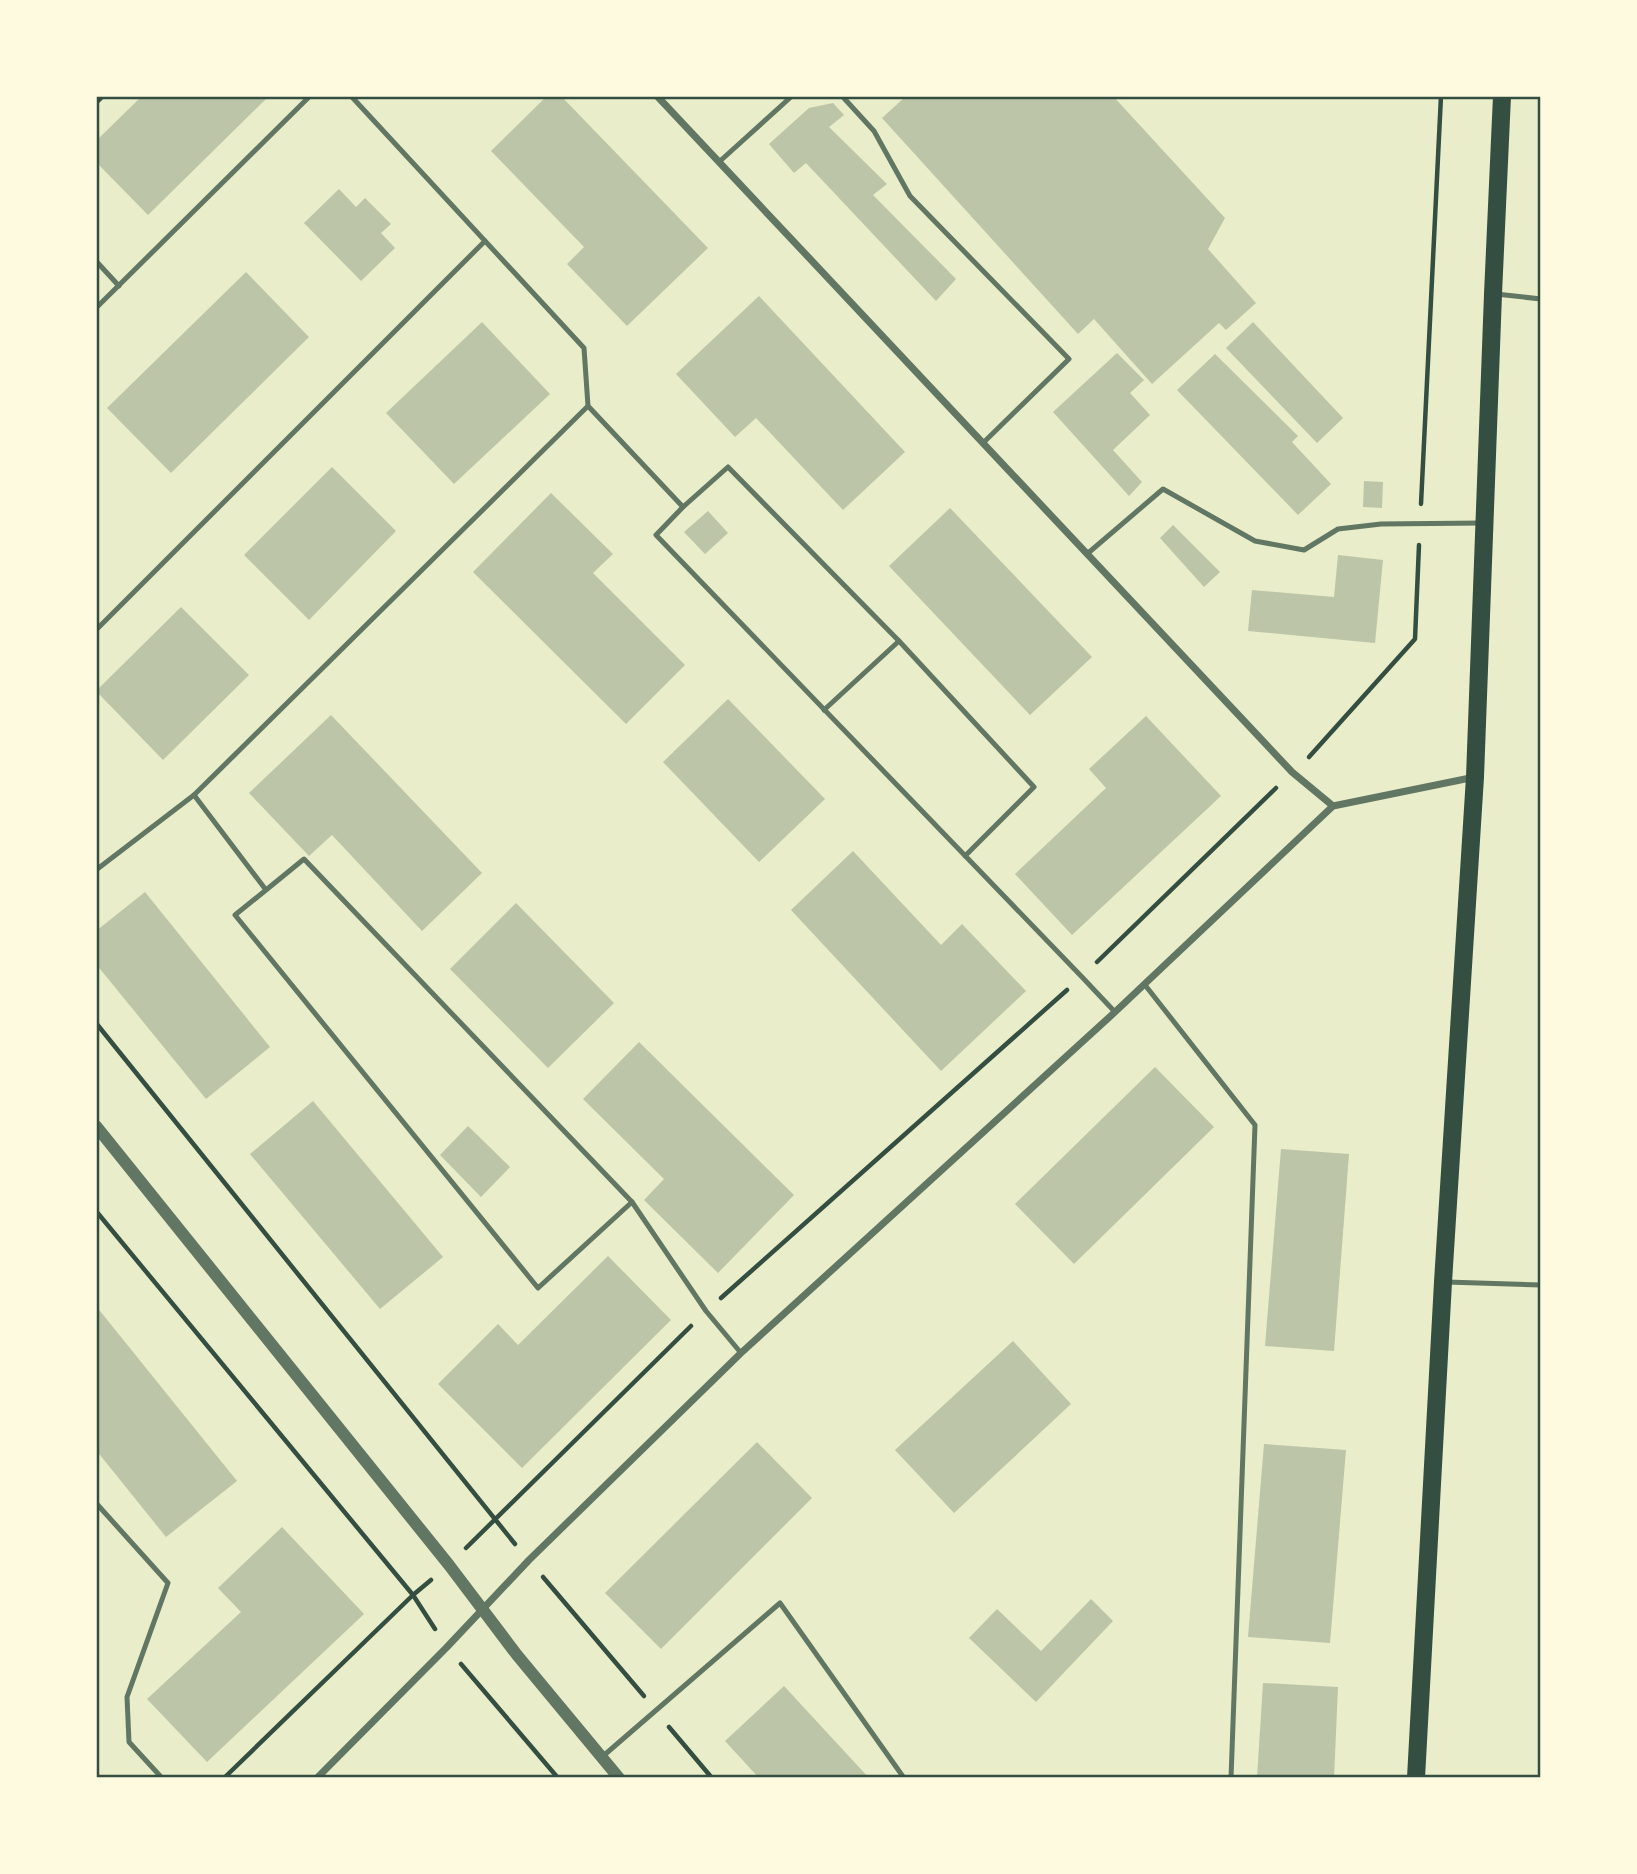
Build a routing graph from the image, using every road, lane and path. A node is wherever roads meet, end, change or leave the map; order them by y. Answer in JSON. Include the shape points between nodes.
{"nodes":[{"id":1,"x":103,"y":96,"type":"edge"},
{"id":2,"x":310,"y":96,"type":"edge"},
{"id":3,"x":351,"y":96,"type":"edge"},
{"id":4,"x":657,"y":96,"type":"edge"},
{"id":5,"x":792,"y":96,"type":"edge"},
{"id":6,"x":842,"y":96,"type":"edge"},
{"id":7,"x":1441,"y":96,"type":"edge"},
{"id":8,"x":1502,"y":96,"type":"edge"},
{"id":9,"x":96,"y":103,"type":"edge"},
{"id":10,"x":719,"y":162,"type":"junction"},
{"id":11,"x":485,"y":241,"type":"junction"},
{"id":12,"x":96,"y":261,"type":"edge"},
{"id":13,"x":119,"y":286,"type":"junction"},
{"id":14,"x":1493,"y":293,"type":"junction"},
{"id":15,"x":1541,"y":299,"type":"edge"},
{"id":16,"x":96,"y":308,"type":"edge"},
{"id":17,"x":588,"y":406,"type":"junction"},
{"id":18,"x":983,"y":443,"type":"junction"},
{"id":19,"x":683,"y":506,"type":"junction"},
{"id":20,"x":1420,"y":523,"type":"junction"},
{"id":21,"x":1485,"y":523,"type":"junction"},
{"id":22,"x":1087,"y":554,"type":"junction"},
{"id":23,"x":96,"y":630,"type":"edge"},
{"id":24,"x":899,"y":641,"type":"junction"},
{"id":25,"x":824,"y":710,"type":"junction"},
{"id":26,"x":1300,"y":748,"type":"dead end"},
{"id":27,"x":1310,"y":758,"type":"junction"},
{"id":28,"x":1292,"y":772,"type":"junction"},
{"id":29,"x":1475,"y":777,"type":"junction"},
{"id":30,"x":194,"y":795,"type":"junction"},
{"id":31,"x":1333,"y":806,"type":"junction"},
{"id":32,"x":965,"y":856,"type":"junction"},
{"id":33,"x":96,"y":870,"type":"edge"},
{"id":34,"x":266,"y":890,"type":"junction"},
{"id":35,"x":1082,"y":977,"type":"junction"},
{"id":36,"x":1145,"y":985,"type":"junction"},
{"id":37,"x":1115,"y":1012,"type":"junction"},
{"id":38,"x":96,"y":1023,"type":"edge"},
{"id":39,"x":96,"y":1126,"type":"edge"},
{"id":40,"x":632,"y":1202,"type":"junction"},
{"id":41,"x":96,"y":1211,"type":"edge"},
{"id":42,"x":1443,"y":1282,"type":"junction"},
{"id":43,"x":1541,"y":1285,"type":"edge"},
{"id":44,"x":706,"y":1311,"type":"junction"},
{"id":45,"x":741,"y":1353,"type":"junction"},
{"id":46,"x":96,"y":1503,"type":"edge"},
{"id":47,"x":495,"y":1521,"type":"junction"},
{"id":48,"x":529,"y":1560,"type":"junction"},
{"id":49,"x":449,"y":1565,"type":"junction"},
{"id":50,"x":413,"y":1595,"type":"junction"},
{"id":51,"x":482,"y":1609,"type":"junction"},
{"id":52,"x":447,"y":1647,"type":"junction"},
{"id":53,"x":656,"y":1710,"type":"junction"},
{"id":54,"x":602,"y":1757,"type":"junction"},
{"id":55,"x":162,"y":1778,"type":"edge"},
{"id":56,"x":225,"y":1778,"type":"edge"},
{"id":57,"x":317,"y":1778,"type":"edge"},
{"id":58,"x":558,"y":1778,"type":"edge"},
{"id":59,"x":619,"y":1778,"type":"edge"},
{"id":60,"x":712,"y":1778,"type":"edge"},
{"id":61,"x":904,"y":1778,"type":"edge"},
{"id":62,"x":1231,"y":1778,"type":"edge"},
{"id":63,"x":1416,"y":1778,"type":"edge"}],
"edges":[{"from":1,"to":9,"type":"path"},
{"from":2,"to":13,"type":"lane"},
{"from":3,"to":11,"type":"lane"},
{"from":4,"to":10,"type":"street"},
{"from":5,"to":10,"type":"lane"},
{"from":6,"to":18,"type":"lane","via":[[874,131],[910,196],[1069,359]]},
{"from":7,"to":20,"type":"path"},
{"from":8,"to":14,"type":"main road"},
{"from":10,"to":18,"type":"street"},
{"from":11,"to":17,"type":"lane","via":[[584,348]]},
{"from":11,"to":23,"type":"lane"},
{"from":12,"to":13,"type":"lane"},
{"from":13,"to":16,"type":"lane"},
{"from":14,"to":15,"type":"lane"},
{"from":14,"to":21,"type":"main road"},
{"from":17,"to":19,"type":"lane"},
{"from":17,"to":30,"type":"lane"},
{"from":18,"to":22,"type":"street"},
{"from":19,"to":24,"type":"lane","via":[[727,467]]},
{"from":19,"to":25,"type":"lane","via":[[656,535]]},
{"from":20,"to":21,"type":"lane"},
{"from":20,"to":22,"type":"lane","via":[[1338,529],[1304,550],[1255,541],[1163,489]]},
{"from":20,"to":27,"type":"path","via":[[1415,639]]},
{"from":21,"to":29,"type":"main road"},
{"from":22,"to":28,"type":"street"},
{"from":24,"to":25,"type":"lane"},
{"from":24,"to":32,"type":"lane","via":[[1034,787]]},
{"from":25,"to":32,"type":"lane"},
{"from":26,"to":27,"type":"path"},
{"from":27,"to":28,"type":"path"},
{"from":28,"to":31,"type":"street"},
{"from":28,"to":35,"type":"path"},
{"from":29,"to":31,"type":"street"},
{"from":29,"to":42,"type":"main road"},
{"from":30,"to":33,"type":"lane"},
{"from":30,"to":34,"type":"lane"},
{"from":31,"to":36,"type":"street"},
{"from":32,"to":35,"type":"lane"},
{"from":34,"to":40,"type":"lane","via":[[304,859]]},
{"from":34,"to":40,"type":"lane","via":[[235,915],[538,1287]]},
{"from":35,"to":37,"type":"lane"},
{"from":35,"to":44,"type":"path"},
{"from":36,"to":37,"type":"street"},
{"from":36,"to":62,"type":"lane","via":[[1255,1125]]},
{"from":37,"to":45,"type":"street"},
{"from":38,"to":47,"type":"path"},
{"from":39,"to":49,"type":"street"},
{"from":40,"to":44,"type":"lane"},
{"from":41,"to":50,"type":"path"},
{"from":42,"to":43,"type":"lane"},
{"from":42,"to":63,"type":"main road"},
{"from":44,"to":45,"type":"lane"},
{"from":44,"to":47,"type":"path"},
{"from":45,"to":48,"type":"street"},
{"from":46,"to":55,"type":"lane","via":[[169,1583],[127,1697],[129,1742]]},
{"from":47,"to":48,"type":"path"},
{"from":47,"to":49,"type":"path"},
{"from":48,"to":51,"type":"street"},
{"from":48,"to":53,"type":"path"},
{"from":49,"to":50,"type":"path"},
{"from":49,"to":51,"type":"street"},
{"from":50,"to":52,"type":"path"},
{"from":50,"to":56,"type":"path"},
{"from":51,"to":52,"type":"street"},
{"from":51,"to":54,"type":"street"},
{"from":52,"to":57,"type":"street"},
{"from":52,"to":58,"type":"path"},
{"from":53,"to":54,"type":"lane"},
{"from":53,"to":60,"type":"path"},
{"from":53,"to":61,"type":"lane","via":[[780,1603]]},
{"from":54,"to":59,"type":"street"}]}
